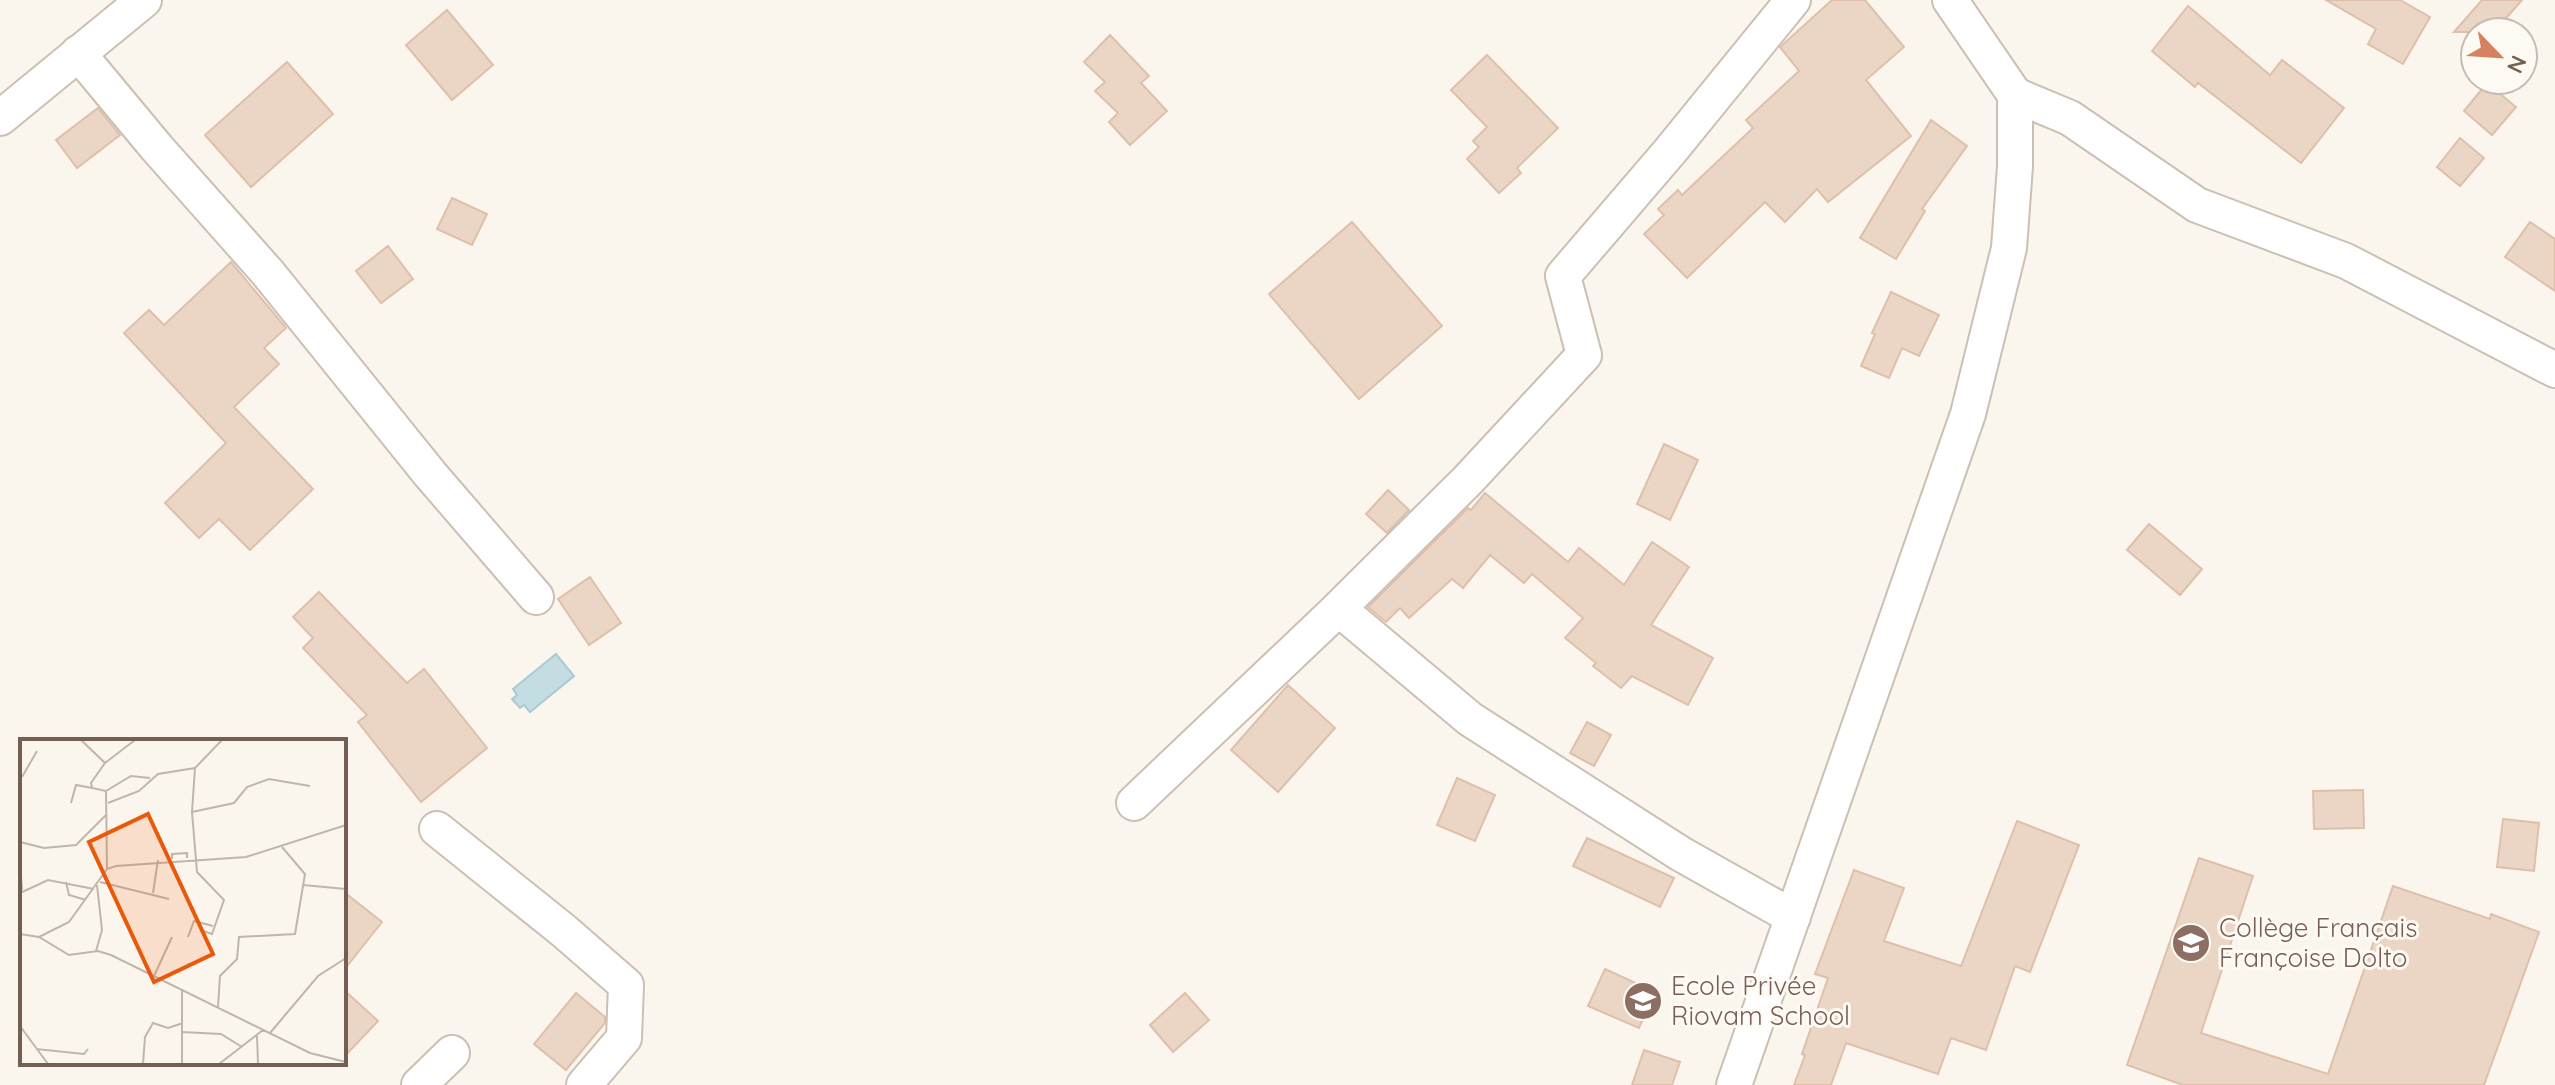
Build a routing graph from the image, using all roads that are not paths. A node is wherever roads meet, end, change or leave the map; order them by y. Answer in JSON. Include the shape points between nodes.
{"nodes":[{"id":1,"x":144,"y":0,"type":"edge"},
{"id":2,"x":1793,"y":0,"type":"edge"},
{"id":3,"x":1950,"y":0,"type":"edge"},
{"id":4,"x":78,"y":53,"type":"junction"},
{"id":5,"x":2015,"y":95,"type":"junction"},
{"id":6,"x":0,"y":118,"type":"edge"},
{"id":7,"x":2555,"y":370,"type":"edge"},
{"id":8,"x":536,"y":597,"type":"dead end"},
{"id":9,"x":1339,"y":609,"type":"junction"},
{"id":10,"x":1134,"y":803,"type":"dead end"},
{"id":11,"x":437,"y":829,"type":"dead end"},
{"id":12,"x":1793,"y":917,"type":"junction"},
{"id":13,"x":452,"y":1053,"type":"dead end"},
{"id":14,"x":419,"y":1085,"type":"edge"},
{"id":15,"x":584,"y":1085,"type":"edge"},
{"id":16,"x":1734,"y":1085,"type":"edge"}],
"edges":[{"from":1,"to":4,"type":"street"},
{"from":2,"to":9,"type":"street","via":[[1563,276],[1584,355]]},
{"from":3,"to":5,"type":"street"},
{"from":4,"to":6,"type":"street"},
{"from":4,"to":8,"type":"street"},
{"from":5,"to":7,"type":"street","via":[[2070,118],[2197,205],[2346,261]]},
{"from":5,"to":12,"type":"street","via":[[2009,248],[1968,414]]},
{"from":9,"to":10,"type":"street"},
{"from":9,"to":12,"type":"street","via":[[1470,719],[1681,854]]},
{"from":11,"to":15,"type":"street","via":[[626,985],[624,1038]]},
{"from":12,"to":16,"type":"street"},
{"from":13,"to":14,"type":"street"}]}
